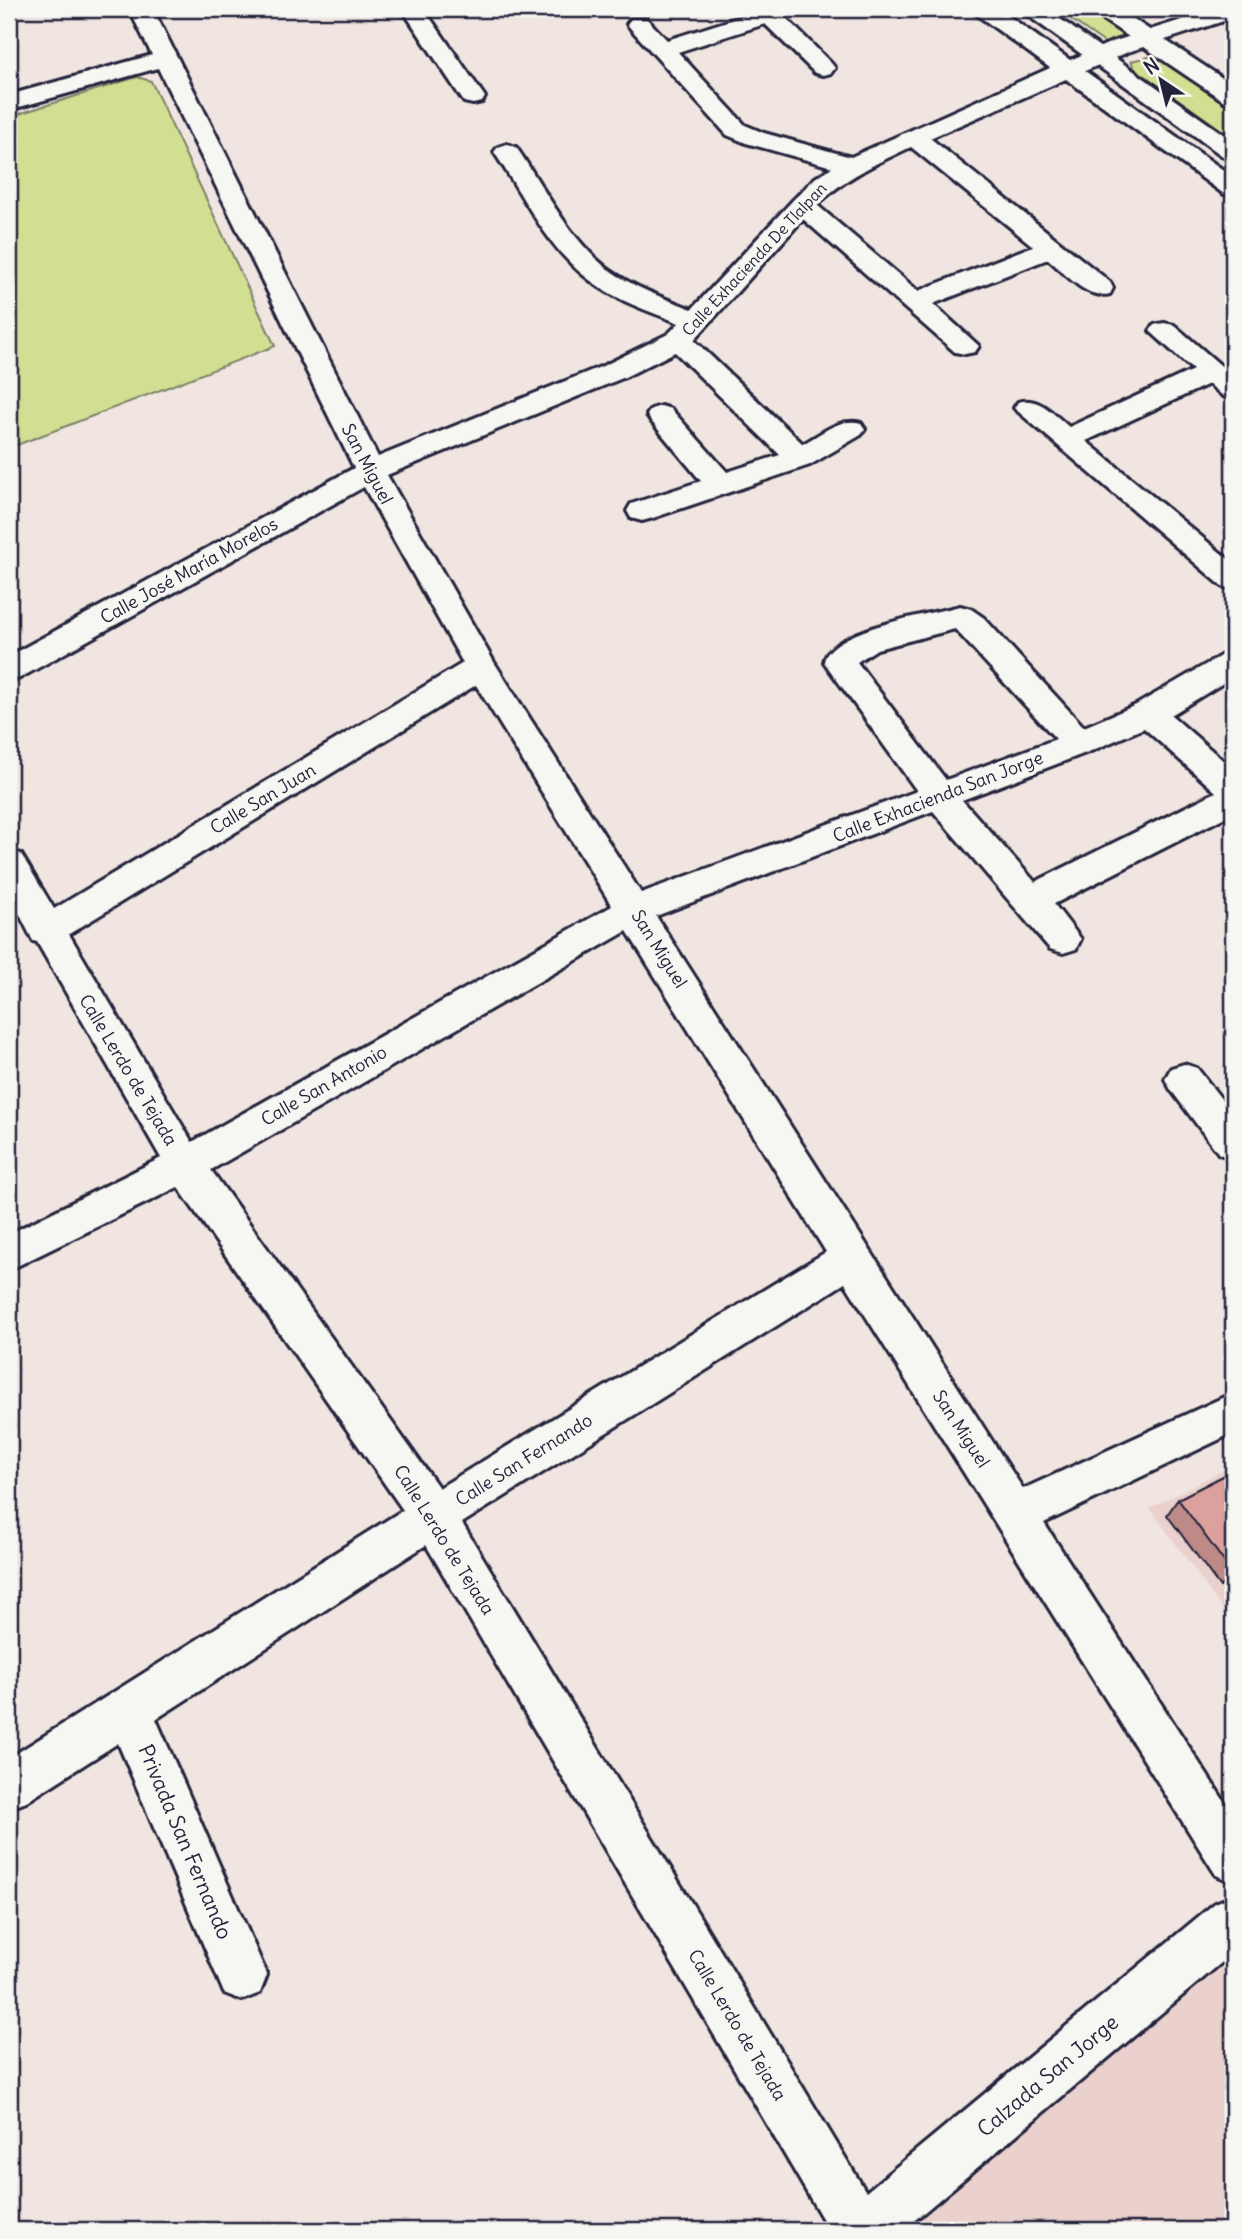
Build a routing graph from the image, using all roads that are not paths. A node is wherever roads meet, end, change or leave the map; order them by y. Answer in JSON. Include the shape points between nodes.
{"nodes":[{"id":1,"x":141,"y":9,"type":"edge"},
{"id":2,"x":413,"y":9,"type":"edge"},
{"id":3,"x":984,"y":9,"type":"edge"},
{"id":4,"x":1031,"y":9,"type":"edge"},
{"id":5,"x":1103,"y":9,"type":"edge"},
{"id":6,"x":1233,"y":11,"type":"edge"},
{"id":7,"x":766,"y":12,"type":"edge"},
{"id":8,"x":639,"y":24,"type":"dead end"},
{"id":9,"x":1147,"y":38,"type":"junction"},
{"id":10,"x":661,"y":50,"type":"junction"},
{"id":11,"x":167,"y":58,"type":"junction"},
{"id":12,"x":1097,"y":58,"type":"junction"},
{"id":13,"x":823,"y":68,"type":"dead end"},
{"id":14,"x":1068,"y":70,"type":"junction"},
{"id":15,"x":1233,"y":96,"type":"edge"},
{"id":16,"x":473,"y":97,"type":"dead end"},
{"id":17,"x":9,"y":103,"type":"edge"},
{"id":18,"x":912,"y":135,"type":"junction"},
{"id":19,"x":507,"y":152,"type":"dead end"},
{"id":20,"x":1233,"y":152,"type":"edge"},
{"id":21,"x":853,"y":164,"type":"junction"},
{"id":22,"x":1233,"y":189,"type":"edge"},
{"id":23,"x":802,"y":205,"type":"junction"},
{"id":24,"x":1052,"y":248,"type":"junction"},
{"id":25,"x":1100,"y":288,"type":"dead end"},
{"id":26,"x":913,"y":303,"type":"junction"},
{"id":27,"x":687,"y":330,"type":"junction"},
{"id":28,"x":1164,"y":331,"type":"dead end"},
{"id":29,"x":965,"y":346,"type":"dead end"},
{"id":30,"x":1223,"y":381,"type":"edge"},
{"id":31,"x":1028,"y":408,"type":"dead end"},
{"id":32,"x":661,"y":415,"type":"dead end"},
{"id":33,"x":851,"y":429,"type":"dead end"},
{"id":34,"x":1067,"y":439,"type":"junction"},
{"id":35,"x":800,"y":458,"type":"junction"},
{"id":36,"x":370,"y":471,"type":"junction"},
{"id":37,"x":722,"y":486,"type":"junction"},
{"id":38,"x":642,"y":511,"type":"dead end"},
{"id":39,"x":1233,"y":579,"type":"edge"},
{"id":40,"x":15,"y":657,"type":"edge"},
{"id":41,"x":1233,"y":663,"type":"edge"},
{"id":42,"x":481,"y":667,"type":"junction"},
{"id":43,"x":1148,"y":713,"type":"junction"},
{"id":44,"x":1079,"y":743,"type":"junction"},
{"id":45,"x":1233,"y":788,"type":"edge"},
{"id":46,"x":940,"y":797,"type":"junction"},
{"id":47,"x":1233,"y":798,"type":"edge"},
{"id":48,"x":9,"y":863,"type":"edge"},
{"id":49,"x":1029,"y":901,"type":"junction"},
{"id":50,"x":634,"y":910,"type":"junction"},
{"id":51,"x":46,"y":931,"type":"junction"},
{"id":52,"x":1063,"y":939,"type":"dead end"},
{"id":53,"x":1184,"y":1079,"type":"dead end"},
{"id":54,"x":1233,"y":1143,"type":"edge"},
{"id":55,"x":185,"y":1165,"type":"junction"},
{"id":56,"x":9,"y":1253,"type":"edge"},
{"id":57,"x":851,"y":1258,"type":"junction"},
{"id":58,"x":1233,"y":1412,"type":"edge"},
{"id":59,"x":1016,"y":1514,"type":"junction"},
{"id":60,"x":433,"y":1516,"type":"junction"},
{"id":61,"x":128,"y":1710,"type":"junction"},
{"id":62,"x":9,"y":1785,"type":"edge"},
{"id":63,"x":1233,"y":1858,"type":"edge"},
{"id":64,"x":1233,"y":1921,"type":"edge"},
{"id":65,"x":242,"y":1975,"type":"dead end"},
{"id":66,"x":861,"y":2230,"type":"edge"}],
"edges":[{"from":1,"to":11,"type":"street","name":"San Miguel"},
{"from":2,"to":16,"type":"street"},
{"from":3,"to":14,"type":"street"},
{"from":4,"to":12,"type":"street"},
{"from":5,"to":9,"type":"street"},
{"from":6,"to":9,"type":"street","name":"Calle Exhacienda De Tlalpan"},
{"from":7,"to":10,"type":"street"},
{"from":7,"to":13,"type":"street"},
{"from":8,"to":10,"type":"street"},
{"from":9,"to":12,"type":"street","name":"Calle Exhacienda De Tlalpan"},
{"from":9,"to":15,"type":"street"},
{"from":10,"to":21,"type":"street","via":[[736,130]]},
{"from":11,"to":17,"type":"street"},
{"from":11,"to":36,"type":"street","name":"San Miguel"},
{"from":12,"to":14,"type":"street","name":"Calle Exhacienda De Tlalpan"},
{"from":12,"to":20,"type":"street"},
{"from":14,"to":18,"type":"street","name":"Calle Exhacienda De Tlalpan"},
{"from":14,"to":22,"type":"street"},
{"from":18,"to":21,"type":"street","name":"Calle Exhacienda De Tlalpan"},
{"from":18,"to":24,"type":"street"},
{"from":19,"to":27,"type":"street","via":[[578,256],[596,273]]},
{"from":21,"to":23,"type":"street","name":"Calle Exhacienda De Tlalpan"},
{"from":23,"to":26,"type":"street"},
{"from":23,"to":27,"type":"street","name":"Calle Exhacienda De Tlalpan"},
{"from":24,"to":25,"type":"street"},
{"from":24,"to":26,"type":"street"},
{"from":26,"to":29,"type":"street"},
{"from":27,"to":35,"type":"street"},
{"from":27,"to":36,"type":"street","name":"Calle Exhacienda De Tlalpan","via":[[615,370]]},
{"from":28,"to":30,"type":"street"},
{"from":30,"to":34,"type":"street"},
{"from":31,"to":34,"type":"street"},
{"from":32,"to":37,"type":"street"},
{"from":33,"to":35,"type":"street"},
{"from":34,"to":39,"type":"street"},
{"from":35,"to":37,"type":"street"},
{"from":36,"to":40,"type":"street","name":"Calle José María Morelos"},
{"from":36,"to":42,"type":"street","name":"San Miguel"},
{"from":37,"to":38,"type":"street"},
{"from":41,"to":43,"type":"street","name":"Calle Exhacienda San Jorge"},
{"from":42,"to":50,"type":"street","name":"San Miguel"},
{"from":42,"to":51,"type":"street","name":"Calle San Juan"},
{"from":43,"to":44,"type":"street","name":"Calle Exhacienda San Jorge"},
{"from":43,"to":45,"type":"street"},
{"from":44,"to":46,"type":"street","name":"Calle Exhacienda San Jorge"},
{"from":44,"to":46,"type":"street","via":[[960,617],[866,641],[847,651],[840,662]]},
{"from":46,"to":49,"type":"street"},
{"from":46,"to":50,"type":"street","name":"Calle Exhacienda San Jorge"},
{"from":47,"to":49,"type":"street"},
{"from":48,"to":51,"type":"street","name":"Calle Lerdo de Tejada"},
{"from":49,"to":52,"type":"street"},
{"from":50,"to":55,"type":"street","name":"Calle San Antonio"},
{"from":50,"to":57,"type":"street","name":"San Miguel"},
{"from":51,"to":55,"type":"street","name":"Calle Lerdo de Tejada"},
{"from":53,"to":54,"type":"street"},
{"from":55,"to":56,"type":"street","name":"Calle San Antonio"},
{"from":55,"to":60,"type":"street","name":"Calle Lerdo de Tejada"},
{"from":57,"to":59,"type":"street","name":"San Miguel"},
{"from":57,"to":60,"type":"street","name":"Calle San Fernando"},
{"from":58,"to":59,"type":"street"},
{"from":59,"to":63,"type":"street","name":"San Miguel"},
{"from":60,"to":61,"type":"street","name":"Calle San Fernando"},
{"from":60,"to":66,"type":"street","name":"Calle Lerdo de Tejada"},
{"from":61,"to":62,"type":"street","name":"Calle San Fernando"},
{"from":61,"to":65,"type":"street","name":"Privada San Fernando"},
{"from":64,"to":66,"type":"street","name":"Calzada San Jorge"}]}
